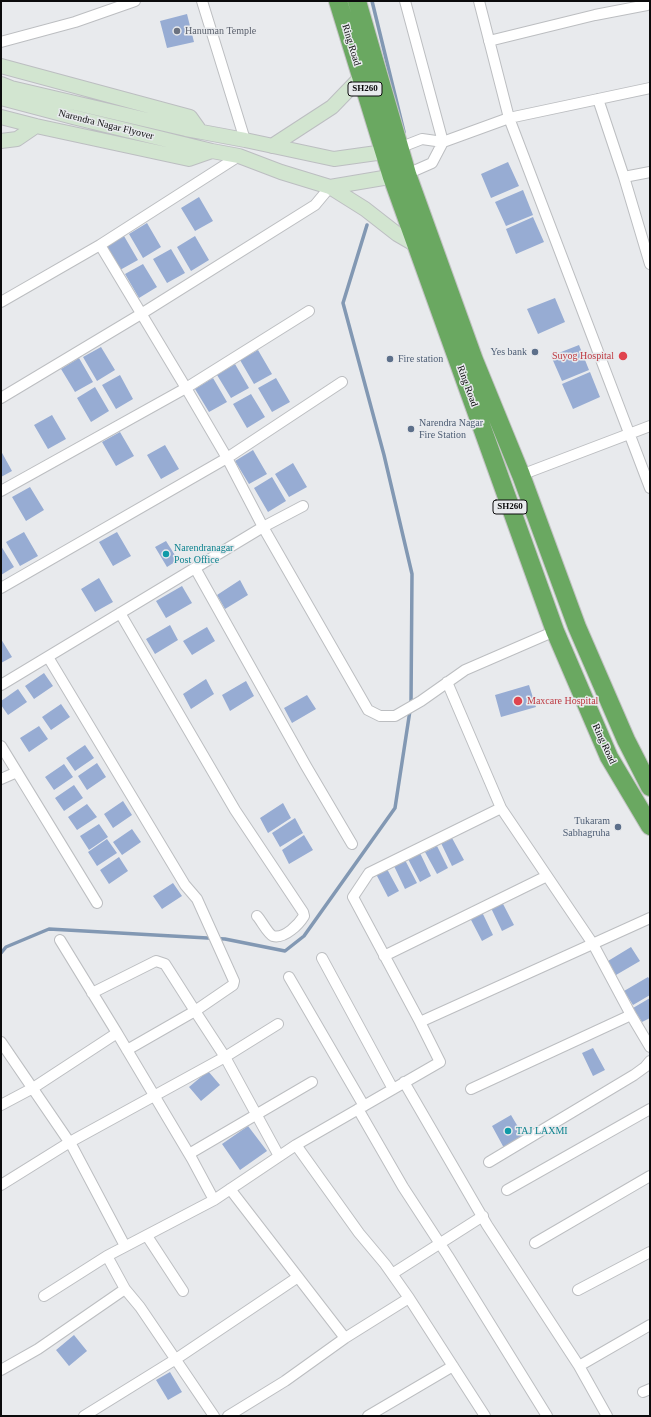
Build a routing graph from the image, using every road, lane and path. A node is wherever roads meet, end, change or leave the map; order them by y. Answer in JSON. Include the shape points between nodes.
{"nodes":[{"id":1,"x":135,"y":1,"type":"edge"},
{"id":2,"x":202,"y":1,"type":"edge"},
{"id":3,"x":338,"y":1,"type":"edge"},
{"id":4,"x":357,"y":1,"type":"edge"},
{"id":5,"x":405,"y":1,"type":"edge"},
{"id":6,"x":479,"y":1,"type":"edge"},
{"id":7,"x":648,"y":3,"type":"edge"},
{"id":8,"x":1,"y":42,"type":"edge"},
{"id":9,"x":489,"y":42,"type":"junction"},
{"id":10,"x":1,"y":66,"type":"edge"},
{"id":11,"x":361,"y":77,"type":"junction"},
{"id":12,"x":1,"y":84,"type":"edge"},
{"id":13,"x":650,"y":88,"type":"edge"},
{"id":14,"x":1,"y":98,"type":"edge"},
{"id":15,"x":598,"y":99,"type":"junction"},
{"id":16,"x":1,"y":117,"type":"edge"},
{"id":17,"x":509,"y":118,"type":"junction"},
{"id":18,"x":36,"y":126,"type":"junction"},
{"id":19,"x":200,"y":131,"type":"junction"},
{"id":20,"x":245,"y":140,"type":"junction"},
{"id":21,"x":1,"y":141,"type":"edge"},
{"id":22,"x":443,"y":142,"type":"junction"},
{"id":23,"x":272,"y":146,"type":"junction"},
{"id":24,"x":392,"y":150,"type":"junction"},
{"id":25,"x":212,"y":151,"type":"junction"},
{"id":26,"x":239,"y":156,"type":"junction"},
{"id":27,"x":650,"y":172,"type":"edge"},
{"id":28,"x":399,"y":176,"type":"junction"},
{"id":29,"x":624,"y":177,"type":"junction"},
{"id":30,"x":330,"y":187,"type":"junction"},
{"id":31,"x":100,"y":245,"type":"junction"},
{"id":32,"x":416,"y":245,"type":"junction"},
{"id":33,"x":649,"y":258,"type":"edge"},
{"id":34,"x":1,"y":302,"type":"edge"},
{"id":35,"x":309,"y":311,"type":"dead end"},
{"id":36,"x":141,"y":314,"type":"junction"},
{"id":37,"x":342,"y":382,"type":"dead end"},
{"id":38,"x":186,"y":388,"type":"junction"},
{"id":39,"x":1,"y":398,"type":"edge"},
{"id":40,"x":650,"y":426,"type":"edge"},
{"id":41,"x":629,"y":434,"type":"junction"},
{"id":42,"x":227,"y":458,"type":"junction"},
{"id":43,"x":521,"y":475,"type":"junction"},
{"id":44,"x":650,"y":488,"type":"edge"},
{"id":45,"x":1,"y":491,"type":"edge"},
{"id":46,"x":303,"y":506,"type":"dead end"},
{"id":47,"x":264,"y":527,"type":"junction"},
{"id":48,"x":195,"y":568,"type":"junction"},
{"id":49,"x":1,"y":588,"type":"edge"},
{"id":50,"x":120,"y":613,"type":"junction"},
{"id":51,"x":555,"y":631,"type":"junction"},
{"id":52,"x":48,"y":657,"type":"junction"},
{"id":53,"x":447,"y":682,"type":"junction"},
{"id":54,"x":1,"y":686,"type":"edge"},
{"id":55,"x":1,"y":746,"type":"edge"},
{"id":56,"x":17,"y":772,"type":"junction"},
{"id":57,"x":1,"y":779,"type":"edge"},
{"id":58,"x":650,"y":788,"type":"edge"},
{"id":59,"x":501,"y":808,"type":"junction"},
{"id":60,"x":650,"y":826,"type":"edge"},
{"id":61,"x":352,"y":844,"type":"dead end"},
{"id":62,"x":547,"y":876,"type":"junction"},
{"id":63,"x":97,"y":903,"type":"dead end"},
{"id":64,"x":257,"y":916,"type":"dead end"},
{"id":65,"x":650,"y":918,"type":"edge"},
{"id":66,"x":60,"y":940,"type":"dead end"},
{"id":67,"x":592,"y":944,"type":"junction"},
{"id":68,"x":384,"y":956,"type":"junction"},
{"id":69,"x":322,"y":958,"type":"dead end"},
{"id":70,"x":289,"y":977,"type":"dead end"},
{"id":71,"x":92,"y":993,"type":"junction"},
{"id":72,"x":195,"y":1010,"type":"junction"},
{"id":73,"x":631,"y":1015,"type":"junction"},
{"id":74,"x":420,"y":1022,"type":"junction"},
{"id":75,"x":278,"y":1024,"type":"dead end"},
{"id":76,"x":117,"y":1033,"type":"junction"},
{"id":77,"x":1,"y":1042,"type":"edge"},
{"id":78,"x":650,"y":1047,"type":"edge"},
{"id":79,"x":127,"y":1050,"type":"junction"},
{"id":80,"x":225,"y":1057,"type":"junction"},
{"id":81,"x":650,"y":1061,"type":"edge"},
{"id":82,"x":312,"y":1082,"type":"dead end"},
{"id":83,"x":404,"y":1082,"type":"junction"},
{"id":84,"x":33,"y":1088,"type":"junction"},
{"id":85,"x":393,"y":1089,"type":"junction"},
{"id":86,"x":471,"y":1089,"type":"dead end"},
{"id":87,"x":154,"y":1096,"type":"junction"},
{"id":88,"x":1,"y":1105,"type":"edge"},
{"id":89,"x":361,"y":1108,"type":"junction"},
{"id":90,"x":650,"y":1109,"type":"edge"},
{"id":91,"x":256,"y":1114,"type":"junction"},
{"id":92,"x":70,"y":1142,"type":"junction"},
{"id":93,"x":296,"y":1145,"type":"junction"},
{"id":94,"x":189,"y":1154,"type":"junction"},
{"id":95,"x":279,"y":1156,"type":"junction"},
{"id":96,"x":489,"y":1162,"type":"dead end"},
{"id":97,"x":650,"y":1176,"type":"edge"},
{"id":98,"x":1,"y":1185,"type":"edge"},
{"id":99,"x":230,"y":1189,"type":"junction"},
{"id":100,"x":507,"y":1190,"type":"dead end"},
{"id":101,"x":214,"y":1200,"type":"junction"},
{"id":102,"x":483,"y":1216,"type":"junction"},
{"id":103,"x":147,"y":1236,"type":"junction"},
{"id":104,"x":535,"y":1243,"type":"dead end"},
{"id":105,"x":440,"y":1244,"type":"junction"},
{"id":106,"x":125,"y":1246,"type":"junction"},
{"id":107,"x":650,"y":1252,"type":"edge"},
{"id":108,"x":107,"y":1256,"type":"junction"},
{"id":109,"x":392,"y":1274,"type":"junction"},
{"id":110,"x":298,"y":1277,"type":"junction"},
{"id":111,"x":125,"y":1289,"type":"junction"},
{"id":112,"x":578,"y":1290,"type":"dead end"},
{"id":113,"x":183,"y":1291,"type":"dead end"},
{"id":114,"x":44,"y":1296,"type":"dead end"},
{"id":115,"x":409,"y":1298,"type":"junction"},
{"id":116,"x":650,"y":1325,"type":"edge"},
{"id":117,"x":345,"y":1338,"type":"junction"},
{"id":118,"x":176,"y":1358,"type":"junction"},
{"id":119,"x":453,"y":1366,"type":"junction"},
{"id":120,"x":579,"y":1366,"type":"junction"},
{"id":121,"x":1,"y":1370,"type":"edge"},
{"id":122,"x":84,"y":1416,"type":"edge"},
{"id":123,"x":214,"y":1416,"type":"edge"},
{"id":124,"x":228,"y":1416,"type":"edge"},
{"id":125,"x":368,"y":1416,"type":"edge"},
{"id":126,"x":485,"y":1416,"type":"edge"},
{"id":127,"x":547,"y":1416,"type":"edge"},
{"id":128,"x":607,"y":1416,"type":"edge"}],
"edges":[{"from":1,"to":8,"type":"street","via":[[75,22]]},
{"from":2,"to":20,"type":"street"},
{"from":3,"to":11,"type":"highway","name":"Ring Road","number":"SH260"},
{"from":4,"to":24,"type":"highway","name":"Ring Road","number":"SH260"},
{"from":5,"to":22,"type":"street"},
{"from":6,"to":9,"type":"street"},
{"from":7,"to":9,"type":"street"},
{"from":9,"to":17,"type":"street"},
{"from":10,"to":19,"type":"main road","via":[[190,117]]},
{"from":11,"to":23,"type":"main road","via":[[332,107]]},
{"from":11,"to":24,"type":"highway","name":"Ring Road","number":"SH260"},
{"from":12,"to":19,"type":"main road","name":"Narendra Nagar Flyover"},
{"from":13,"to":15,"type":"street"},
{"from":14,"to":25,"type":"main road","name":"Narendra Nagar Flyover"},
{"from":15,"to":17,"type":"street"},
{"from":15,"to":29,"type":"street"},
{"from":16,"to":18,"type":"main road"},
{"from":17,"to":22,"type":"street"},
{"from":17,"to":41,"type":"street"},
{"from":18,"to":21,"type":"main road","via":[[17,138]]},
{"from":18,"to":25,"type":"main road","via":[[189,159]]},
{"from":19,"to":20,"type":"main road","name":"Narendra Nagar Flyover"},
{"from":20,"to":23,"type":"main road","name":"Narendra Nagar Flyover"},
{"from":22,"to":24,"type":"street","via":[[422,139]]},
{"from":22,"to":28,"type":"street","via":[[432,163]]},
{"from":23,"to":24,"type":"main road","name":"Narendra Nagar Flyover","via":[[334,160]]},
{"from":24,"to":28,"type":"highway","name":"Ring Road","number":"SH260"},
{"from":25,"to":26,"type":"main road","name":"Narendra Nagar Flyover"},
{"from":26,"to":30,"type":"main road","name":"Narendra Nagar Flyover"},
{"from":26,"to":31,"type":"street"},
{"from":27,"to":29,"type":"street"},
{"from":28,"to":30,"type":"main road"},
{"from":28,"to":32,"type":"highway","name":"Ring Road","number":"SH260"},
{"from":28,"to":43,"type":"highway","name":"Ring Road","number":"SH260"},
{"from":29,"to":33,"type":"street"},
{"from":30,"to":32,"type":"main road"},
{"from":30,"to":36,"type":"street","via":[[315,205]]},
{"from":31,"to":34,"type":"street"},
{"from":31,"to":36,"type":"street"},
{"from":32,"to":51,"type":"highway","name":"Ring Road","number":"SH260"},
{"from":35,"to":38,"type":"street"},
{"from":36,"to":38,"type":"street"},
{"from":36,"to":39,"type":"street"},
{"from":37,"to":42,"type":"street"},
{"from":38,"to":42,"type":"street"},
{"from":38,"to":45,"type":"street"},
{"from":40,"to":41,"type":"street"},
{"from":41,"to":43,"type":"street"},
{"from":41,"to":44,"type":"street"},
{"from":42,"to":47,"type":"street"},
{"from":42,"to":49,"type":"street"},
{"from":43,"to":58,"type":"highway","name":"Ring Road","number":"SH260","via":[[577,627],[626,740]]},
{"from":46,"to":47,"type":"street"},
{"from":47,"to":48,"type":"street"},
{"from":47,"to":53,"type":"street","via":[[368,710],[380,716],[395,716]]},
{"from":48,"to":50,"type":"street"},
{"from":48,"to":61,"type":"street"},
{"from":50,"to":52,"type":"street"},
{"from":50,"to":64,"type":"street","via":[[235,810],[304,916],[293,929],[284,935],[276,936],[270,934]]},
{"from":51,"to":53,"type":"street","via":[[465,670]]},
{"from":51,"to":60,"type":"highway","name":"Ring Road","number":"SH260","via":[[609,757]]},
{"from":52,"to":54,"type":"street"},
{"from":52,"to":72,"type":"street","via":[[185,885],[197,899],[232,976],[233,985]]},
{"from":53,"to":59,"type":"street"},
{"from":55,"to":56,"type":"street"},
{"from":56,"to":57,"type":"street"},
{"from":56,"to":63,"type":"street"},
{"from":59,"to":62,"type":"street"},
{"from":59,"to":68,"type":"street","via":[[369,873],[353,897]]},
{"from":62,"to":67,"type":"street"},
{"from":62,"to":68,"type":"street"},
{"from":65,"to":67,"type":"street"},
{"from":66,"to":71,"type":"street"},
{"from":67,"to":73,"type":"street"},
{"from":67,"to":74,"type":"street"},
{"from":68,"to":74,"type":"street"},
{"from":69,"to":85,"type":"street"},
{"from":70,"to":89,"type":"street"},
{"from":71,"to":72,"type":"street","via":[[156,961],[165,964]]},
{"from":71,"to":76,"type":"street"},
{"from":72,"to":79,"type":"street"},
{"from":72,"to":80,"type":"street"},
{"from":73,"to":78,"type":"street"},
{"from":73,"to":86,"type":"street"},
{"from":74,"to":83,"type":"street","via":[[440,1062]]},
{"from":75,"to":80,"type":"street"},
{"from":76,"to":79,"type":"street"},
{"from":76,"to":84,"type":"street"},
{"from":77,"to":84,"type":"street"},
{"from":79,"to":87,"type":"street"},
{"from":80,"to":87,"type":"street"},
{"from":80,"to":91,"type":"street"},
{"from":81,"to":96,"type":"street","via":[[634,1075]]},
{"from":82,"to":91,"type":"street"},
{"from":83,"to":85,"type":"street"},
{"from":83,"to":102,"type":"street"},
{"from":84,"to":88,"type":"street"},
{"from":84,"to":92,"type":"street"},
{"from":85,"to":89,"type":"street"},
{"from":87,"to":92,"type":"street"},
{"from":87,"to":94,"type":"street"},
{"from":89,"to":93,"type":"street"},
{"from":89,"to":105,"type":"street","via":[[403,1188]]},
{"from":90,"to":100,"type":"street"},
{"from":91,"to":94,"type":"street"},
{"from":91,"to":95,"type":"street"},
{"from":92,"to":98,"type":"street"},
{"from":92,"to":106,"type":"street"},
{"from":93,"to":95,"type":"street"},
{"from":93,"to":109,"type":"street"},
{"from":94,"to":101,"type":"street"},
{"from":95,"to":99,"type":"street"},
{"from":97,"to":104,"type":"street"},
{"from":99,"to":101,"type":"street"},
{"from":99,"to":110,"type":"street"},
{"from":101,"to":103,"type":"street"},
{"from":102,"to":105,"type":"street"},
{"from":102,"to":120,"type":"street"},
{"from":103,"to":106,"type":"street"},
{"from":103,"to":113,"type":"street"},
{"from":105,"to":109,"type":"street"},
{"from":105,"to":127,"type":"street"},
{"from":106,"to":108,"type":"street"},
{"from":107,"to":112,"type":"street"},
{"from":108,"to":111,"type":"street"},
{"from":108,"to":114,"type":"street"},
{"from":109,"to":115,"type":"street"},
{"from":110,"to":117,"type":"street"},
{"from":110,"to":118,"type":"street"},
{"from":111,"to":118,"type":"street"},
{"from":111,"to":121,"type":"street","via":[[38,1349]]},
{"from":115,"to":117,"type":"street"},
{"from":115,"to":119,"type":"street"},
{"from":116,"to":120,"type":"street"},
{"from":117,"to":124,"type":"street","via":[[285,1381]]},
{"from":118,"to":122,"type":"street"},
{"from":118,"to":123,"type":"street"},
{"from":119,"to":125,"type":"street"},
{"from":119,"to":126,"type":"street"},
{"from":120,"to":128,"type":"street"}]}
